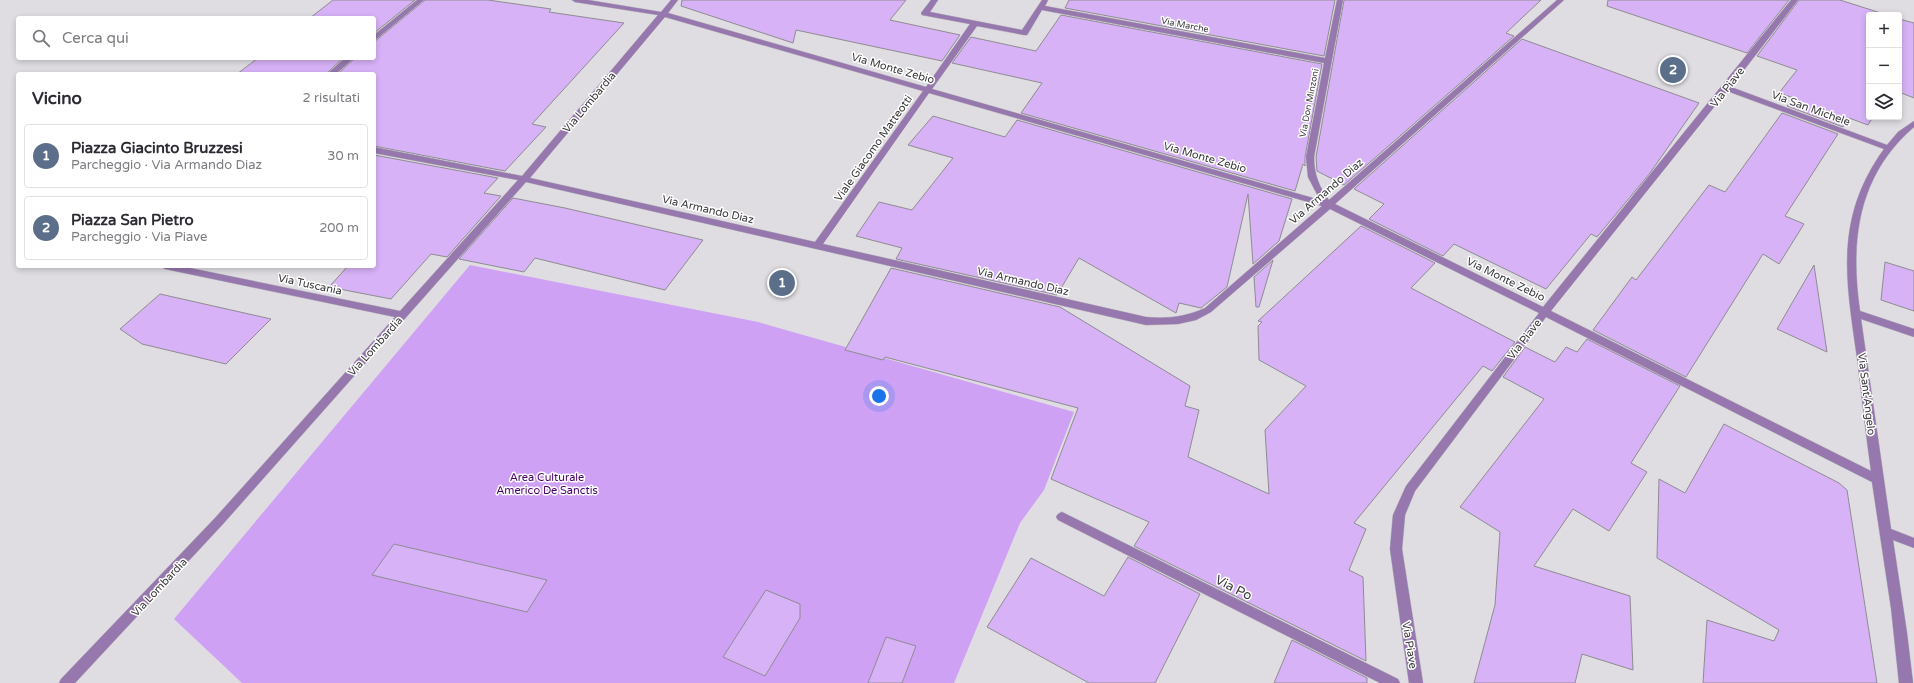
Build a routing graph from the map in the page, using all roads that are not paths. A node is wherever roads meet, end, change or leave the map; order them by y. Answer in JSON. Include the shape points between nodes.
{"nodes":[{"id":1,"x":421,"y":0,"type":"edge"},
{"id":2,"x":575,"y":0,"type":"edge"},
{"id":3,"x":675,"y":0,"type":"edge"},
{"id":4,"x":935,"y":0,"type":"edge"},
{"id":5,"x":1045,"y":0,"type":"edge"},
{"id":6,"x":1340,"y":0,"type":"edge"},
{"id":7,"x":1561,"y":0,"type":"edge"},
{"id":8,"x":1795,"y":0,"type":"edge"},
{"id":9,"x":1040,"y":7,"type":"junction"},
{"id":10,"x":663,"y":14,"type":"junction"},
{"id":11,"x":975,"y":23,"type":"junction"},
{"id":12,"x":376,"y":37,"type":"edge"},
{"id":13,"x":348,"y":60,"type":"edge"},
{"id":14,"x":1327,"y":61,"type":"junction"},
{"id":15,"x":333,"y":72,"type":"edge"},
{"id":16,"x":1726,"y":88,"type":"junction"},
{"id":17,"x":927,"y":90,"type":"junction"},
{"id":18,"x":1914,"y":123,"type":"edge"},
{"id":19,"x":1888,"y":148,"type":"junction"},
{"id":20,"x":376,"y":150,"type":"edge"},
{"id":21,"x":524,"y":179,"type":"junction"},
{"id":22,"x":1329,"y":205,"type":"junction"},
{"id":23,"x":817,"y":246,"type":"junction"},
{"id":24,"x":175,"y":268,"type":"edge"},
{"id":25,"x":1546,"y":312,"type":"junction"},
{"id":26,"x":1856,"y":314,"type":"junction"},
{"id":27,"x":402,"y":315,"type":"junction"},
{"id":28,"x":1914,"y":333,"type":"edge"},
{"id":29,"x":1878,"y":480,"type":"junction"},
{"id":30,"x":1062,"y":517,"type":"dead end"},
{"id":31,"x":1886,"y":532,"type":"junction"},
{"id":32,"x":1914,"y":543,"type":"edge"},
{"id":33,"x":66,"y":683,"type":"edge"},
{"id":34,"x":1393,"y":683,"type":"edge"},
{"id":35,"x":1416,"y":683,"type":"edge"},
{"id":36,"x":1906,"y":683,"type":"edge"}],
"edges":[{"from":1,"to":12,"type":"street"},
{"from":2,"to":10,"type":"street","name":"Via Monte Zebio"},
{"from":3,"to":10,"type":"street","name":"Via Lombardia"},
{"from":4,"to":11,"type":"street","via":[[925,13]]},
{"from":5,"to":9,"type":"street"},
{"from":6,"to":14,"type":"street","name":"Via Don Minzoni"},
{"from":7,"to":22,"type":"street","name":"Via Armando Diaz"},
{"from":8,"to":16,"type":"street","name":"Via Piave"},
{"from":9,"to":11,"type":"street","via":[[1024,33]]},
{"from":9,"to":14,"type":"street","name":"Via Marche"},
{"from":10,"to":17,"type":"street","name":"Via Monte Zebio"},
{"from":10,"to":21,"type":"street","name":"Via Lombardia"},
{"from":11,"to":17,"type":"street","name":"Viale Giacomo Matteotti"},
{"from":13,"to":15,"type":"street"},
{"from":14,"to":22,"type":"street","name":"Via Don Minzoni","via":[[1309,165],[1316,188]]},
{"from":16,"to":19,"type":"street","name":"Via San Michele"},
{"from":16,"to":25,"type":"street","name":"Via Piave"},
{"from":17,"to":22,"type":"street","name":"Via Monte Zebio"},
{"from":17,"to":23,"type":"street","name":"Viale Giacomo Matteotti"},
{"from":18,"to":19,"type":"street","name":"Via Sant'Angelo"},
{"from":19,"to":26,"type":"street","name":"Via Sant'Angelo","via":[[1868,181],[1860,201],[1852,236],[1851,267]]},
{"from":20,"to":21,"type":"street","name":"Via Armando Diaz"},
{"from":21,"to":23,"type":"street","name":"Via Armando Diaz"},
{"from":21,"to":27,"type":"street","name":"Via Lombardia"},
{"from":22,"to":23,"type":"street","name":"Via Armando Diaz","via":[[1208,310],[1189,319],[1173,322],[1146,321]]},
{"from":22,"to":25,"type":"street","name":"Via Monte Zebio"},
{"from":24,"to":27,"type":"street","name":"Via Tuscania"},
{"from":25,"to":29,"type":"street","name":"Via Monte Zebio"},
{"from":25,"to":35,"type":"street","name":"Via Piave","via":[[1420,473],[1403,502],[1396,532],[1396,549]]},
{"from":26,"to":28,"type":"street"},
{"from":26,"to":29,"type":"street","name":"Via Sant'Angelo"},
{"from":27,"to":33,"type":"street","name":"Via Lombardia","via":[[198,545]]},
{"from":29,"to":31,"type":"street","name":"Via Sant'Angelo"},
{"from":30,"to":34,"type":"street","name":"Via Po"},
{"from":31,"to":32,"type":"street"},
{"from":31,"to":36,"type":"street","name":"Via Sant'Angelo"}]}
